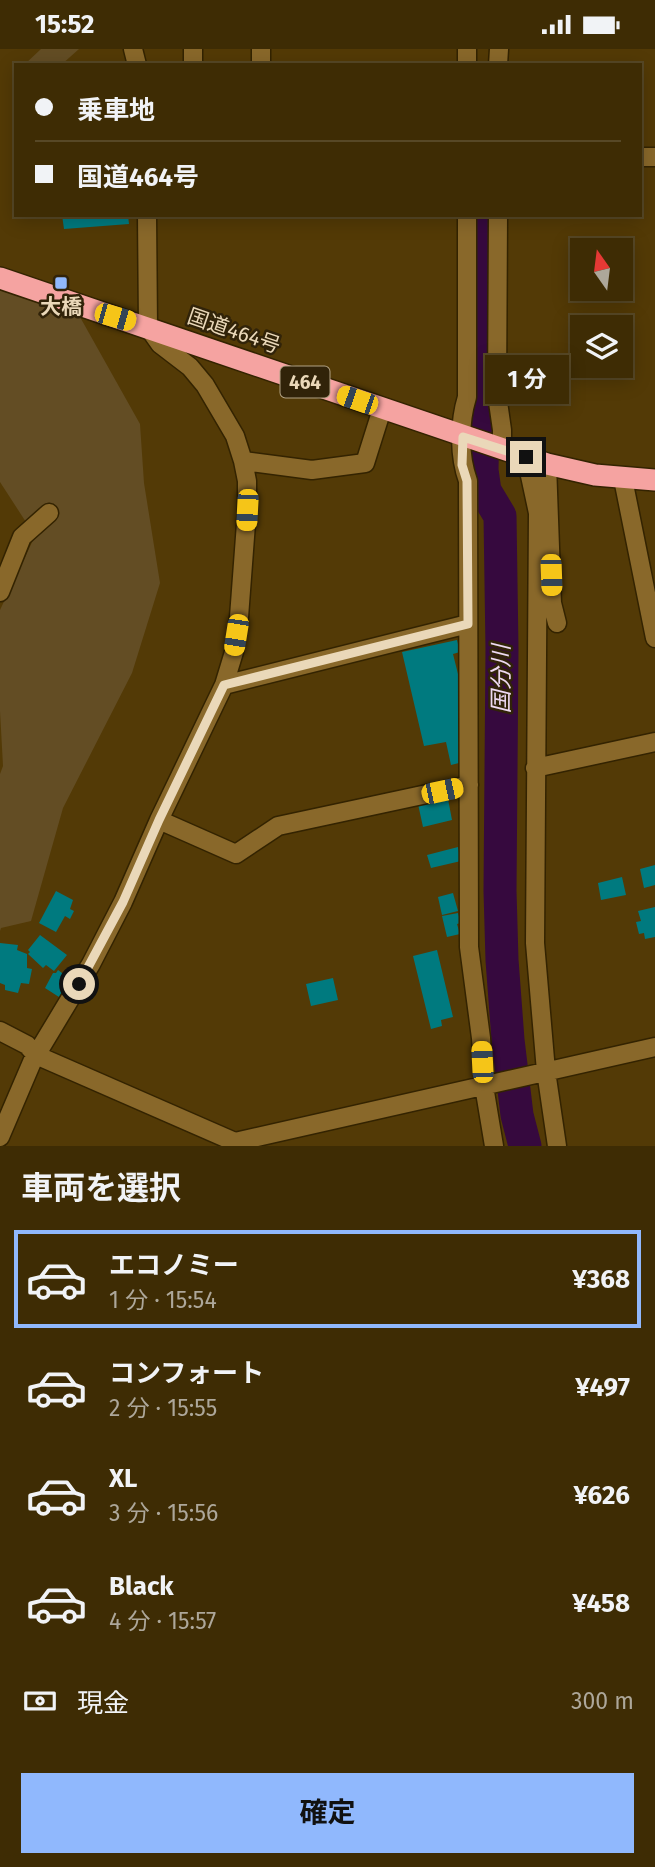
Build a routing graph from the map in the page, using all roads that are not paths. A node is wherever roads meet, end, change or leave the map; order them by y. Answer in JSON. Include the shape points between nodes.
{"nodes":[{"id":1,"x":147,"y":217,"type":"edge"},
{"id":2,"x":467,"y":217,"type":"edge"},
{"id":3,"x":498,"y":217,"type":"edge"},
{"id":4,"x":0,"y":278,"type":"edge"},
{"id":5,"x":148,"y":327,"type":"junction"},
{"id":6,"x":382,"y":409,"type":"junction"},
{"id":7,"x":463,"y":437,"type":"junction"},
{"id":8,"x":502,"y":450,"type":"junction"},
{"id":9,"x":526,"y":457,"type":"junction"},
{"id":10,"x":243,"y":461,"type":"junction"},
{"id":11,"x":547,"y":464,"type":"junction"},
{"id":12,"x":623,"y":479,"type":"junction"},
{"id":13,"x":655,"y":480,"type":"edge"},
{"id":14,"x":49,"y":513,"type":"dead end"},
{"id":15,"x":0,"y":593,"type":"edge"},
{"id":16,"x":557,"y":623,"type":"dead end"},
{"id":17,"x":468,"y":624,"type":"junction"},
{"id":18,"x":655,"y":638,"type":"edge"},
{"id":19,"x":224,"y":685,"type":"junction"},
{"id":20,"x":655,"y":742,"type":"edge"},
{"id":21,"x":536,"y":768,"type":"junction"},
{"id":22,"x":469,"y":785,"type":"junction"},
{"id":23,"x":159,"y":820,"type":"junction"},
{"id":24,"x":0,"y":1031,"type":"edge"},
{"id":25,"x":655,"y":1047,"type":"edge"},
{"id":26,"x":36,"y":1055,"type":"junction"},
{"id":27,"x":540,"y":1072,"type":"junction"},
{"id":28,"x":489,"y":1084,"type":"junction"},
{"id":29,"x":0,"y":1137,"type":"edge"},
{"id":30,"x":494,"y":1146,"type":"edge"},
{"id":31,"x":557,"y":1146,"type":"edge"}],
"edges":[{"from":1,"to":5,"type":"street"},
{"from":2,"to":7,"type":"street"},
{"from":3,"to":8,"type":"street","via":[[497,395]]},
{"from":4,"to":5,"type":"highway","name":"国道464号","number":"464"},
{"from":5,"to":6,"type":"highway","name":"国道464号","number":"464"},
{"from":5,"to":10,"type":"street","via":[[205,385],[235,436]]},
{"from":6,"to":7,"type":"highway","name":"国道464号","number":"464"},
{"from":6,"to":10,"type":"street","via":[[365,463],[312,470]]},
{"from":7,"to":8,"type":"highway","name":"国道464号","number":"464"},
{"from":7,"to":17,"type":"street"},
{"from":8,"to":9,"type":"highway","name":"国道464号","number":"464"},
{"from":9,"to":11,"type":"highway","name":"国道464号","number":"464"},
{"from":9,"to":21,"type":"street","via":[[538,513]]},
{"from":10,"to":19,"type":"street","via":[[247,510],[242,589],[234,652]]},
{"from":11,"to":12,"type":"highway","name":"国道464号","number":"464"},
{"from":11,"to":16,"type":"street","via":[[552,603]]},
{"from":12,"to":13,"type":"highway","name":"国道464号","number":"464"},
{"from":12,"to":18,"type":"street"},
{"from":14,"to":15,"type":"street","via":[[22,537]]},
{"from":17,"to":19,"type":"street"},
{"from":17,"to":22,"type":"street"},
{"from":19,"to":23,"type":"street"},
{"from":20,"to":21,"type":"street"},
{"from":21,"to":27,"type":"street"},
{"from":22,"to":23,"type":"street","via":[[278,826],[236,854]]},
{"from":22,"to":28,"type":"street","via":[[469,947]]},
{"from":23,"to":26,"type":"street","via":[[91,964]]},
{"from":24,"to":26,"type":"street"},
{"from":25,"to":27,"type":"street"},
{"from":26,"to":28,"type":"street","via":[[235,1142]]},
{"from":26,"to":29,"type":"street"},
{"from":27,"to":28,"type":"street"},
{"from":27,"to":31,"type":"street"},
{"from":28,"to":30,"type":"street"}]}
